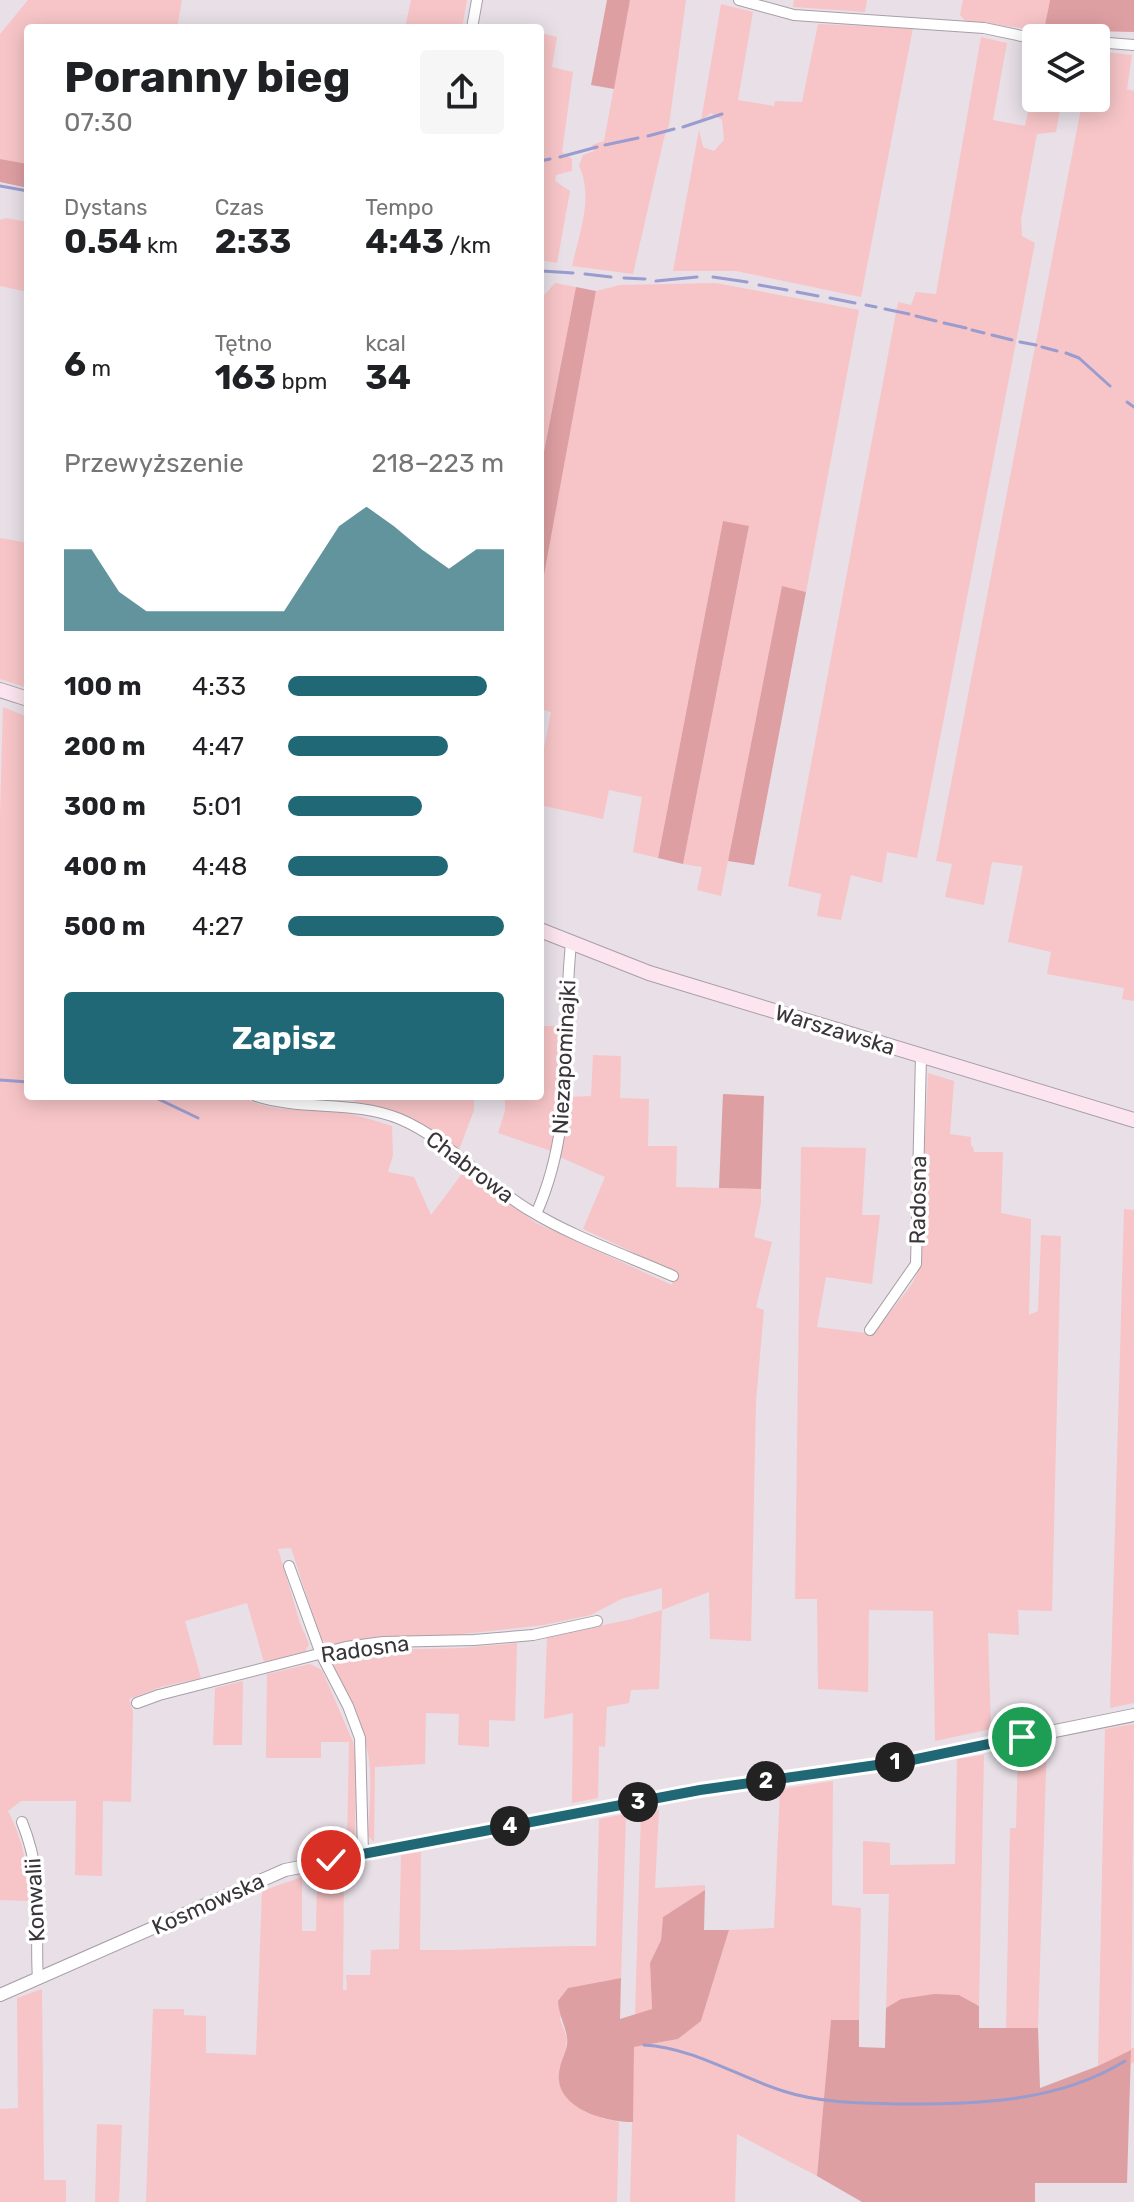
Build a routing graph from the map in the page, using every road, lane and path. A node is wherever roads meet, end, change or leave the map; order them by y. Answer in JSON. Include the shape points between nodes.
{"nodes":[{"id":1,"x":477,"y":0,"type":"edge"},
{"id":2,"x":739,"y":0,"type":"edge"},
{"id":3,"x":473,"y":24,"type":"edge"},
{"id":4,"x":1022,"y":36,"type":"edge"},
{"id":5,"x":1110,"y":43,"type":"edge"},
{"id":6,"x":1134,"y":45,"type":"edge"},
{"id":7,"x":0,"y":690,"type":"edge"},
{"id":8,"x":24,"y":698,"type":"edge"},
{"id":9,"x":544,"y":932,"type":"edge"},
{"id":10,"x":571,"y":944,"type":"junction"},
{"id":11,"x":921,"y":1056,"type":"junction"},
{"id":12,"x":275,"y":1100,"type":"edge"},
{"id":13,"x":337,"y":1101,"type":"edge"},
{"id":14,"x":1134,"y":1120,"type":"edge"},
{"id":15,"x":536,"y":1214,"type":"junction"},
{"id":16,"x":673,"y":1276,"type":"dead end"},
{"id":17,"x":870,"y":1330,"type":"dead end"},
{"id":18,"x":289,"y":1566,"type":"dead end"},
{"id":19,"x":597,"y":1621,"type":"dead end"},
{"id":20,"x":321,"y":1654,"type":"junction"},
{"id":21,"x":137,"y":1703,"type":"dead end"},
{"id":22,"x":1134,"y":1715,"type":"edge"},
{"id":23,"x":22,"y":1822,"type":"dead end"},
{"id":24,"x":363,"y":1854,"type":"junction"},
{"id":25,"x":38,"y":1979,"type":"junction"},
{"id":26,"x":0,"y":1995,"type":"edge"}],
"edges":[{"from":1,"to":3,"type":"street"},
{"from":2,"to":4,"type":"street","via":[[794,15],[984,28]]},
{"from":5,"to":6,"type":"street"},
{"from":7,"to":8,"type":"main road"},
{"from":9,"to":10,"type":"main road","name":"Warszawska"},
{"from":10,"to":11,"type":"main road","name":"Warszawska"},
{"from":10,"to":15,"type":"street","name":"Niezapominajki","via":[[561,1129],[555,1164]]},
{"from":11,"to":14,"type":"main road","name":"Warszawska"},
{"from":11,"to":17,"type":"street","name":"Radosna","via":[[916,1264]]},
{"from":12,"to":13,"type":"street","name":"Chabrowa"},
{"from":13,"to":15,"type":"street","name":"Chabrowa","via":[[419,1128]]},
{"from":15,"to":16,"type":"street","name":"Chabrowa"},
{"from":18,"to":20,"type":"street"},
{"from":19,"to":20,"type":"street","name":"Radosna","via":[[533,1635],[383,1642]]},
{"from":20,"to":21,"type":"street","name":"Radosna"},
{"from":20,"to":24,"type":"street","via":[[360,1738]]},
{"from":22,"to":24,"type":"street","name":"Kosmowska","via":[[912,1760],[700,1790]]},
{"from":23,"to":25,"type":"street","name":"Konwalii","via":[[37,1872]]},
{"from":24,"to":25,"type":"street","name":"Kosmowska","via":[[285,1870]]},
{"from":25,"to":26,"type":"street","name":"Kosmowska"}]}
